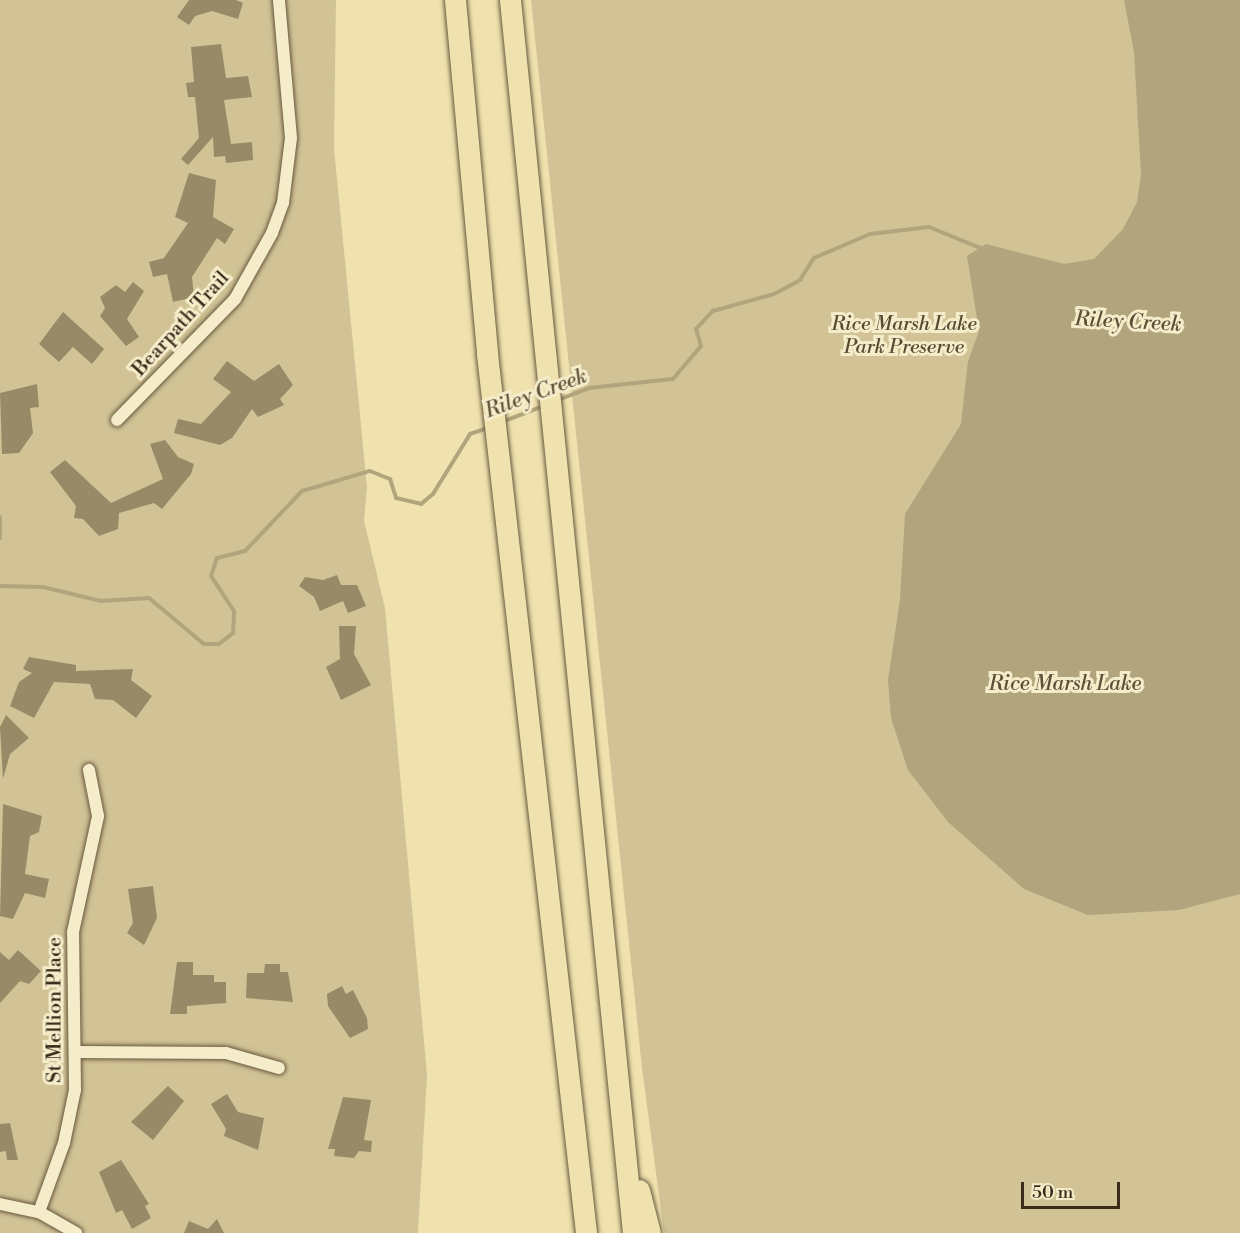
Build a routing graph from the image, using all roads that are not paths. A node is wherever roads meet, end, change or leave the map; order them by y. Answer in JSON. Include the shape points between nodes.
{"nodes":[{"id":1,"x":279,"y":0,"type":"edge"},
{"id":2,"x":456,"y":0,"type":"edge"},
{"id":3,"x":510,"y":0,"type":"edge"},
{"id":4,"x":117,"y":420,"type":"dead end"},
{"id":5,"x":89,"y":770,"type":"dead end"},
{"id":6,"x":77,"y":1052,"type":"junction"},
{"id":7,"x":279,"y":1068,"type":"dead end"},
{"id":8,"x":625,"y":1136,"type":"junction"},
{"id":9,"x":0,"y":1204,"type":"edge"},
{"id":10,"x":39,"y":1212,"type":"junction"},
{"id":11,"x":76,"y":1233,"type":"edge"},
{"id":12,"x":586,"y":1233,"type":"edge"},
{"id":13,"x":633,"y":1233,"type":"edge"},
{"id":14,"x":650,"y":1233,"type":"edge"}],
"edges":[{"from":1,"to":4,"type":"street","name":"Bearpath Trail","via":[[291,138],[283,203],[272,233],[235,299]]},
{"from":2,"to":12,"type":"highway","via":[[487,354]]},
{"from":3,"to":8,"type":"highway"},
{"from":5,"to":6,"type":"street","name":"St Mellion Place","via":[[98,816],[73,932]]},
{"from":6,"to":7,"type":"street","via":[[226,1053]]},
{"from":6,"to":10,"type":"street","name":"St Mellion Place","via":[[66,1135]]},
{"from":8,"to":13,"type":"highway"},
{"from":8,"to":14,"type":"highway"},
{"from":9,"to":10,"type":"street"},
{"from":10,"to":11,"type":"street"}]}
